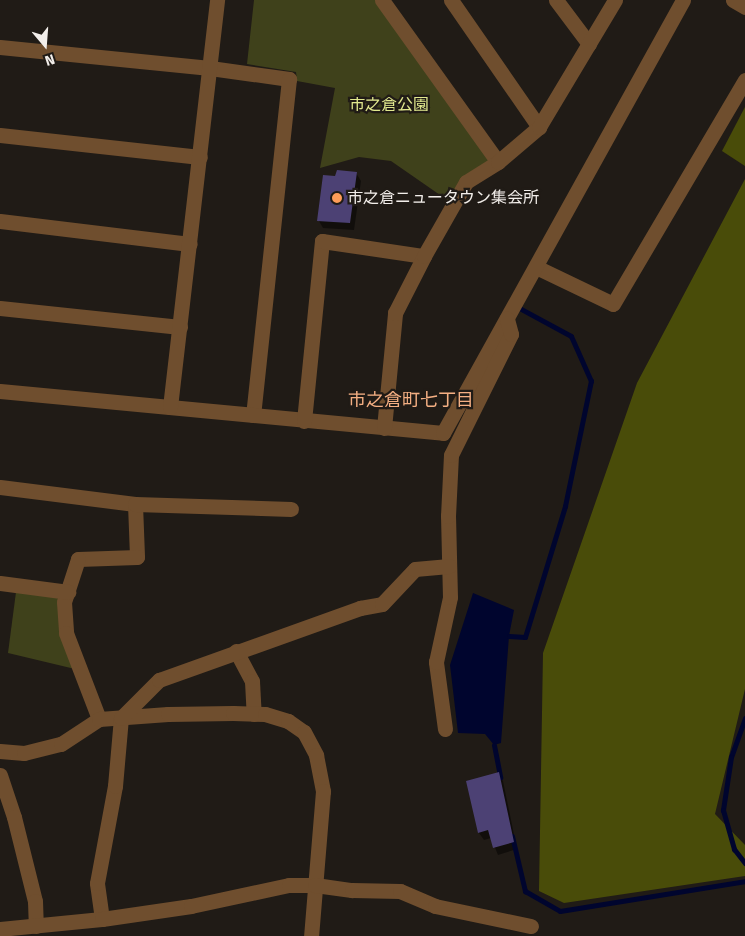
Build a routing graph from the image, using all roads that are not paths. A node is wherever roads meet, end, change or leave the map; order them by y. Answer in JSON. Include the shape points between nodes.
{"nodes":[{"id":1,"x":217,"y":0,"type":"edge"},
{"id":2,"x":382,"y":0,"type":"edge"},
{"id":3,"x":451,"y":0,"type":"edge"},
{"id":4,"x":556,"y":0,"type":"edge"},
{"id":5,"x":615,"y":0,"type":"edge"},
{"id":6,"x":683,"y":0,"type":"edge"},
{"id":7,"x":733,"y":0,"type":"edge"},
{"id":8,"x":745,"y":7,"type":"edge"},
{"id":9,"x":589,"y":44,"type":"junction"},
{"id":10,"x":0,"y":47,"type":"edge"},
{"id":11,"x":210,"y":68,"type":"junction"},
{"id":12,"x":745,"y":80,"type":"edge"},
{"id":13,"x":539,"y":128,"type":"junction"},
{"id":14,"x":0,"y":135,"type":"edge"},
{"id":15,"x":200,"y":157,"type":"junction"},
{"id":16,"x":498,"y":162,"type":"junction"},
{"id":17,"x":0,"y":221,"type":"edge"},
{"id":18,"x":190,"y":244,"type":"junction"},
{"id":19,"x":424,"y":256,"type":"junction"},
{"id":20,"x":536,"y":267,"type":"junction"},
{"id":21,"x":0,"y":308,"type":"edge"},
{"id":22,"x":507,"y":319,"type":"junction"},
{"id":23,"x":180,"y":327,"type":"junction"},
{"id":24,"x":0,"y":391,"type":"edge"},
{"id":25,"x":170,"y":407,"type":"junction"},
{"id":26,"x":252,"y":415,"type":"junction"},
{"id":27,"x":304,"y":421,"type":"junction"},
{"id":28,"x":384,"y":428,"type":"junction"},
{"id":29,"x":0,"y":487,"type":"edge"},
{"id":30,"x":135,"y":504,"type":"junction"},
{"id":31,"x":291,"y":508,"type":"dead end"},
{"id":32,"x":450,"y":566,"type":"junction"},
{"id":33,"x":0,"y":583,"type":"edge"},
{"id":34,"x":68,"y":592,"type":"junction"},
{"id":35,"x":236,"y":651,"type":"junction"},
{"id":36,"x":254,"y":714,"type":"junction"},
{"id":37,"x":121,"y":718,"type":"junction"},
{"id":38,"x":99,"y":719,"type":"junction"},
{"id":39,"x":445,"y":729,"type":"dead end"},
{"id":40,"x":0,"y":751,"type":"edge"},
{"id":41,"x":0,"y":775,"type":"edge"},
{"id":42,"x":314,"y":884,"type":"junction"},
{"id":43,"x":102,"y":919,"type":"junction"},
{"id":44,"x":36,"y":926,"type":"junction"},
{"id":45,"x":531,"y":926,"type":"dead end"},
{"id":46,"x":0,"y":930,"type":"edge"},
{"id":47,"x":64,"y":930,"type":"edge"},
{"id":48,"x":311,"y":936,"type":"edge"}],
"edges":[{"from":1,"to":11,"type":"street"},
{"from":2,"to":16,"type":"street"},
{"from":3,"to":13,"type":"street"},
{"from":4,"to":9,"type":"street"},
{"from":5,"to":9,"type":"street"},
{"from":6,"to":20,"type":"street"},
{"from":7,"to":8,"type":"street"},
{"from":9,"to":13,"type":"street"},
{"from":10,"to":11,"type":"street"},
{"from":11,"to":15,"type":"street"},
{"from":11,"to":26,"type":"street","via":[[289,79]]},
{"from":12,"to":20,"type":"street","via":[[613,304]]},
{"from":13,"to":16,"type":"street"},
{"from":14,"to":15,"type":"street"},
{"from":15,"to":18,"type":"street"},
{"from":16,"to":19,"type":"street","via":[[466,182]]},
{"from":17,"to":18,"type":"street"},
{"from":18,"to":23,"type":"street"},
{"from":19,"to":27,"type":"street","via":[[322,241]]},
{"from":19,"to":28,"type":"street","via":[[395,313]]},
{"from":20,"to":22,"type":"street"},
{"from":21,"to":23,"type":"street"},
{"from":22,"to":28,"type":"street","via":[[443,432]]},
{"from":22,"to":32,"type":"street","via":[[511,334],[451,454]]},
{"from":23,"to":25,"type":"street"},
{"from":24,"to":25,"type":"street"},
{"from":25,"to":26,"type":"street"},
{"from":26,"to":27,"type":"street"},
{"from":27,"to":28,"type":"street"},
{"from":29,"to":30,"type":"street"},
{"from":30,"to":31,"type":"street"},
{"from":30,"to":34,"type":"street","via":[[137,557],[78,559]]},
{"from":32,"to":35,"type":"street","via":[[415,569],[382,604],[360,608]]},
{"from":32,"to":39,"type":"street","via":[[450,597],[436,662]]},
{"from":33,"to":34,"type":"street"},
{"from":34,"to":38,"type":"street","via":[[64,602],[66,633]]},
{"from":35,"to":36,"type":"street","via":[[252,681]]},
{"from":35,"to":37,"type":"street","via":[[159,680]]},
{"from":36,"to":37,"type":"street","via":[[168,714]]},
{"from":36,"to":42,"type":"street","via":[[288,721],[304,732],[316,755],[323,791]]},
{"from":37,"to":38,"type":"street"},
{"from":37,"to":43,"type":"street","via":[[115,786],[96,883]]},
{"from":38,"to":40,"type":"street","via":[[61,744],[24,754]]},
{"from":41,"to":44,"type":"street","via":[[35,901]]},
{"from":42,"to":43,"type":"street","via":[[289,885],[191,906]]},
{"from":42,"to":45,"type":"street","via":[[352,890],[400,891],[434,906]]},
{"from":42,"to":48,"type":"street"},
{"from":43,"to":47,"type":"street"},
{"from":44,"to":46,"type":"street"},
{"from":44,"to":47,"type":"street"}]}
